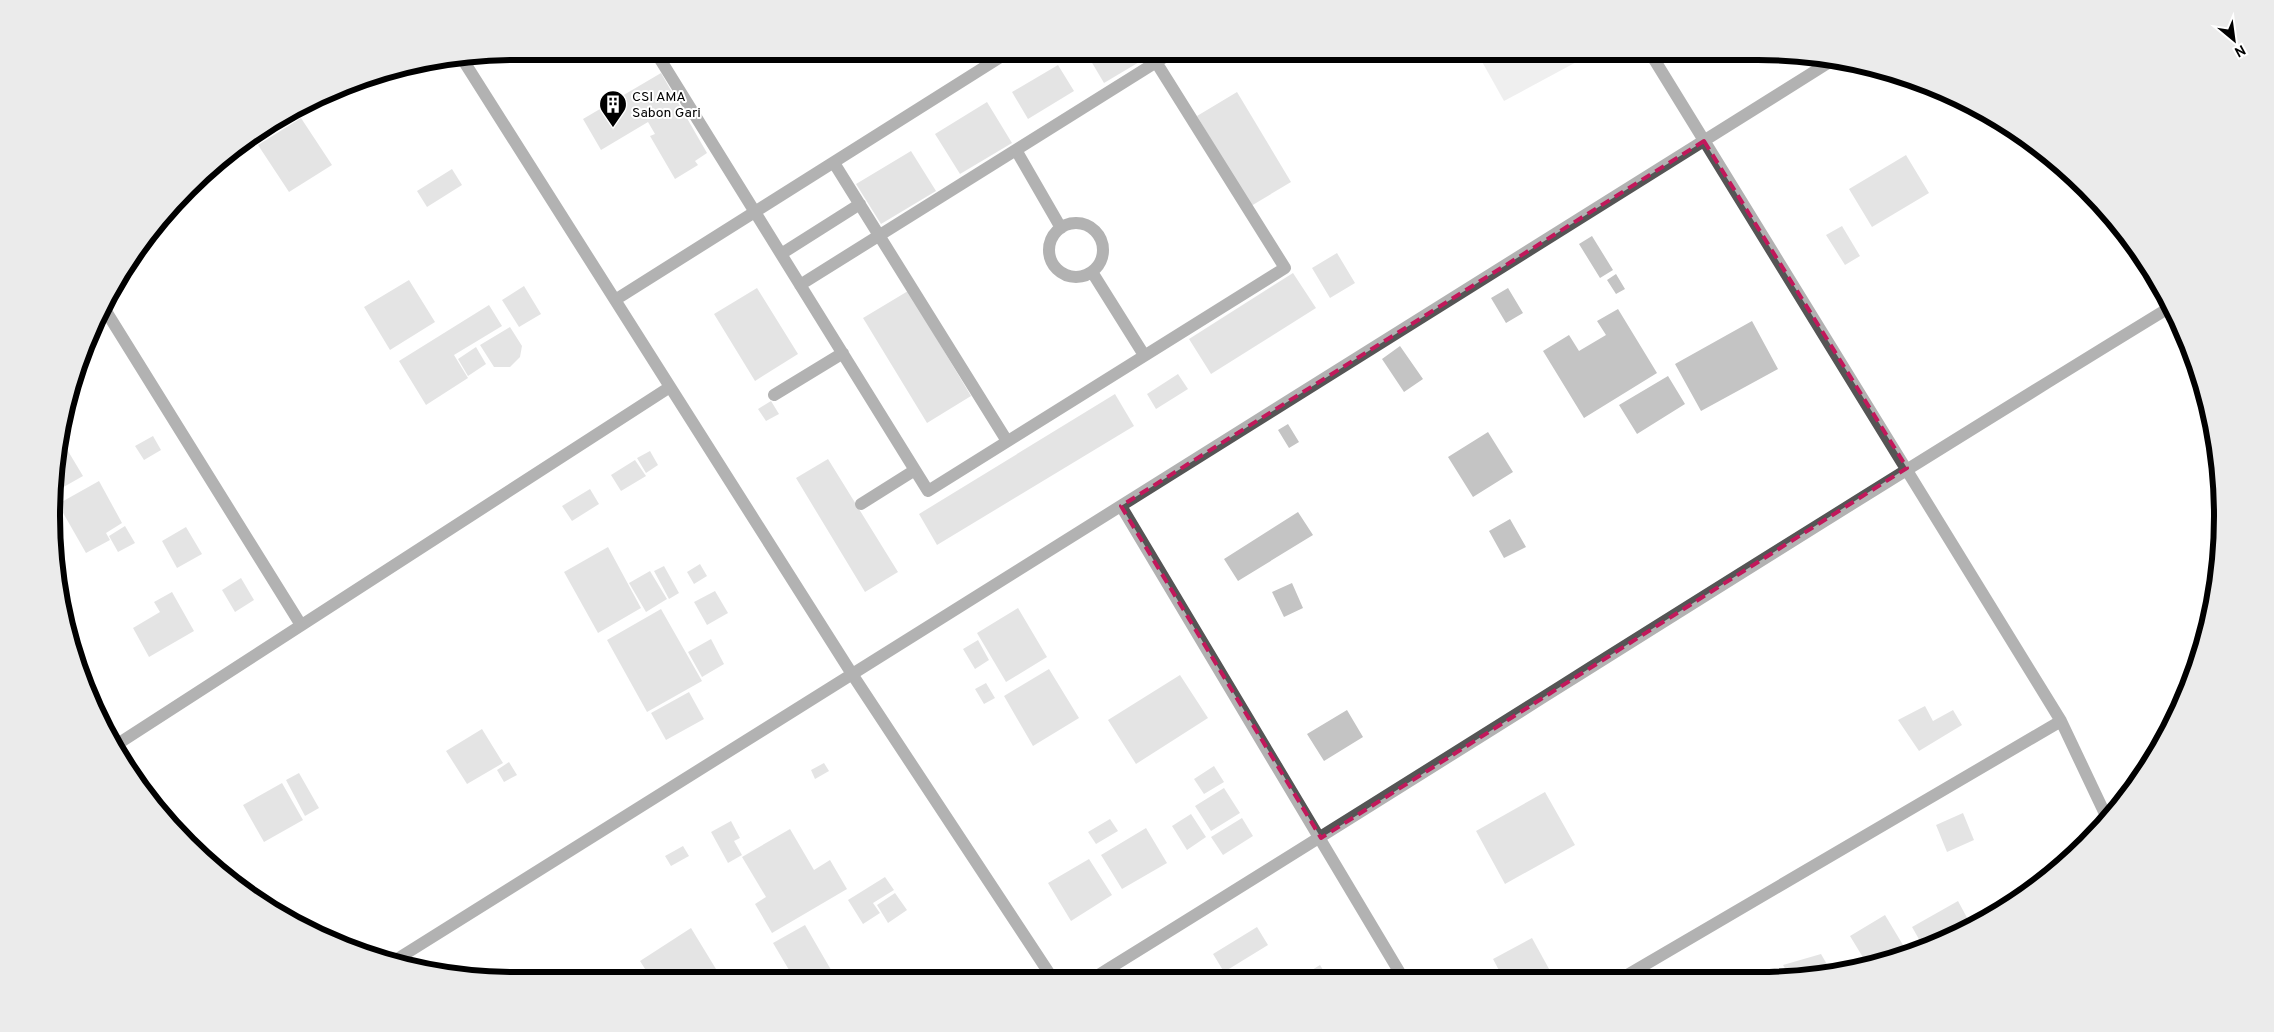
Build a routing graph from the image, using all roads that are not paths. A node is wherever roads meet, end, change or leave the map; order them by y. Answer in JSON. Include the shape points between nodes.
{"nodes":[{"id":1,"x":661,"y":60,"type":"edge"},
{"id":2,"x":996,"y":60,"type":"edge"},
{"id":3,"x":1157,"y":60,"type":"edge"},
{"id":4,"x":1165,"y":60,"type":"edge"},
{"id":5,"x":1654,"y":60,"type":"edge"},
{"id":6,"x":466,"y":63,"type":"edge"},
{"id":7,"x":1825,"y":65,"type":"edge"},
{"id":8,"x":1704,"y":141,"type":"junction"},
{"id":9,"x":1016,"y":150,"type":"junction"},
{"id":10,"x":834,"y":163,"type":"junction"},
{"id":11,"x":860,"y":204,"type":"junction"},
{"id":12,"x":755,"y":213,"type":"junction"},
{"id":13,"x":1061,"y":228,"type":"junction"},
{"id":14,"x":880,"y":236,"type":"junction"},
{"id":15,"x":781,"y":254,"type":"junction"},
{"id":16,"x":1092,"y":272,"type":"junction"},
{"id":17,"x":800,"y":285,"type":"junction"},
{"id":18,"x":615,"y":300,"type":"junction"},
{"id":19,"x":2165,"y":310,"type":"edge"},
{"id":20,"x":107,"y":313,"type":"edge"},
{"id":21,"x":842,"y":353,"type":"junction"},
{"id":22,"x":1144,"y":355,"type":"junction"},
{"id":23,"x":670,"y":387,"type":"junction"},
{"id":24,"x":774,"y":395,"type":"dead end"},
{"id":25,"x":1007,"y":442,"type":"junction"},
{"id":26,"x":1906,"y":468,"type":"junction"},
{"id":27,"x":915,"y":470,"type":"junction"},
{"id":28,"x":861,"y":504,"type":"dead end"},
{"id":29,"x":1121,"y":506,"type":"junction"},
{"id":30,"x":301,"y":625,"type":"junction"},
{"id":31,"x":852,"y":674,"type":"junction"},
{"id":32,"x":2061,"y":720,"type":"junction"},
{"id":33,"x":120,"y":742,"type":"edge"},
{"id":34,"x":2104,"y":813,"type":"edge"},
{"id":35,"x":1321,"y":838,"type":"junction"},
{"id":36,"x":400,"y":956,"type":"edge"},
{"id":37,"x":1048,"y":972,"type":"edge"},
{"id":38,"x":1103,"y":972,"type":"edge"},
{"id":39,"x":1399,"y":972,"type":"edge"},
{"id":40,"x":1633,"y":972,"type":"edge"}],
"edges":[{"from":1,"to":12,"type":"street"},
{"from":2,"to":10,"type":"street"},
{"from":3,"to":9,"type":"street"},
{"from":4,"to":22,"type":"street","via":[[1285,268]]},
{"from":5,"to":8,"type":"street"},
{"from":6,"to":18,"type":"street"},
{"from":7,"to":8,"type":"street"},
{"from":8,"to":26,"type":"street"},
{"from":8,"to":29,"type":"street"},
{"from":9,"to":13,"type":"street"},
{"from":9,"to":14,"type":"street"},
{"from":10,"to":11,"type":"street"},
{"from":10,"to":12,"type":"street"},
{"from":11,"to":14,"type":"street"},
{"from":11,"to":15,"type":"street"},
{"from":12,"to":15,"type":"street"},
{"from":12,"to":18,"type":"street"},
{"from":13,"to":16,"type":"street","via":[[1074,224],[1088,226],[1099,235],[1102,255]]},
{"from":13,"to":16,"type":"street","via":[[1051,239],[1048,252],[1053,266],[1064,275],[1078,277]]},
{"from":14,"to":17,"type":"street"},
{"from":14,"to":25,"type":"street"},
{"from":15,"to":17,"type":"street"},
{"from":16,"to":22,"type":"street"},
{"from":17,"to":21,"type":"street"},
{"from":18,"to":23,"type":"street"},
{"from":19,"to":26,"type":"street"},
{"from":20,"to":30,"type":"street"},
{"from":21,"to":24,"type":"street"},
{"from":21,"to":27,"type":"street"},
{"from":22,"to":25,"type":"street"},
{"from":23,"to":30,"type":"street"},
{"from":23,"to":31,"type":"street"},
{"from":25,"to":27,"type":"street","via":[[928,491]]},
{"from":26,"to":32,"type":"street"},
{"from":26,"to":35,"type":"street"},
{"from":27,"to":28,"type":"street"},
{"from":29,"to":31,"type":"street"},
{"from":29,"to":35,"type":"street"},
{"from":30,"to":33,"type":"street"},
{"from":31,"to":36,"type":"street"},
{"from":31,"to":37,"type":"street"},
{"from":32,"to":34,"type":"street"},
{"from":32,"to":40,"type":"street"},
{"from":35,"to":38,"type":"street"},
{"from":35,"to":39,"type":"street"}]}
